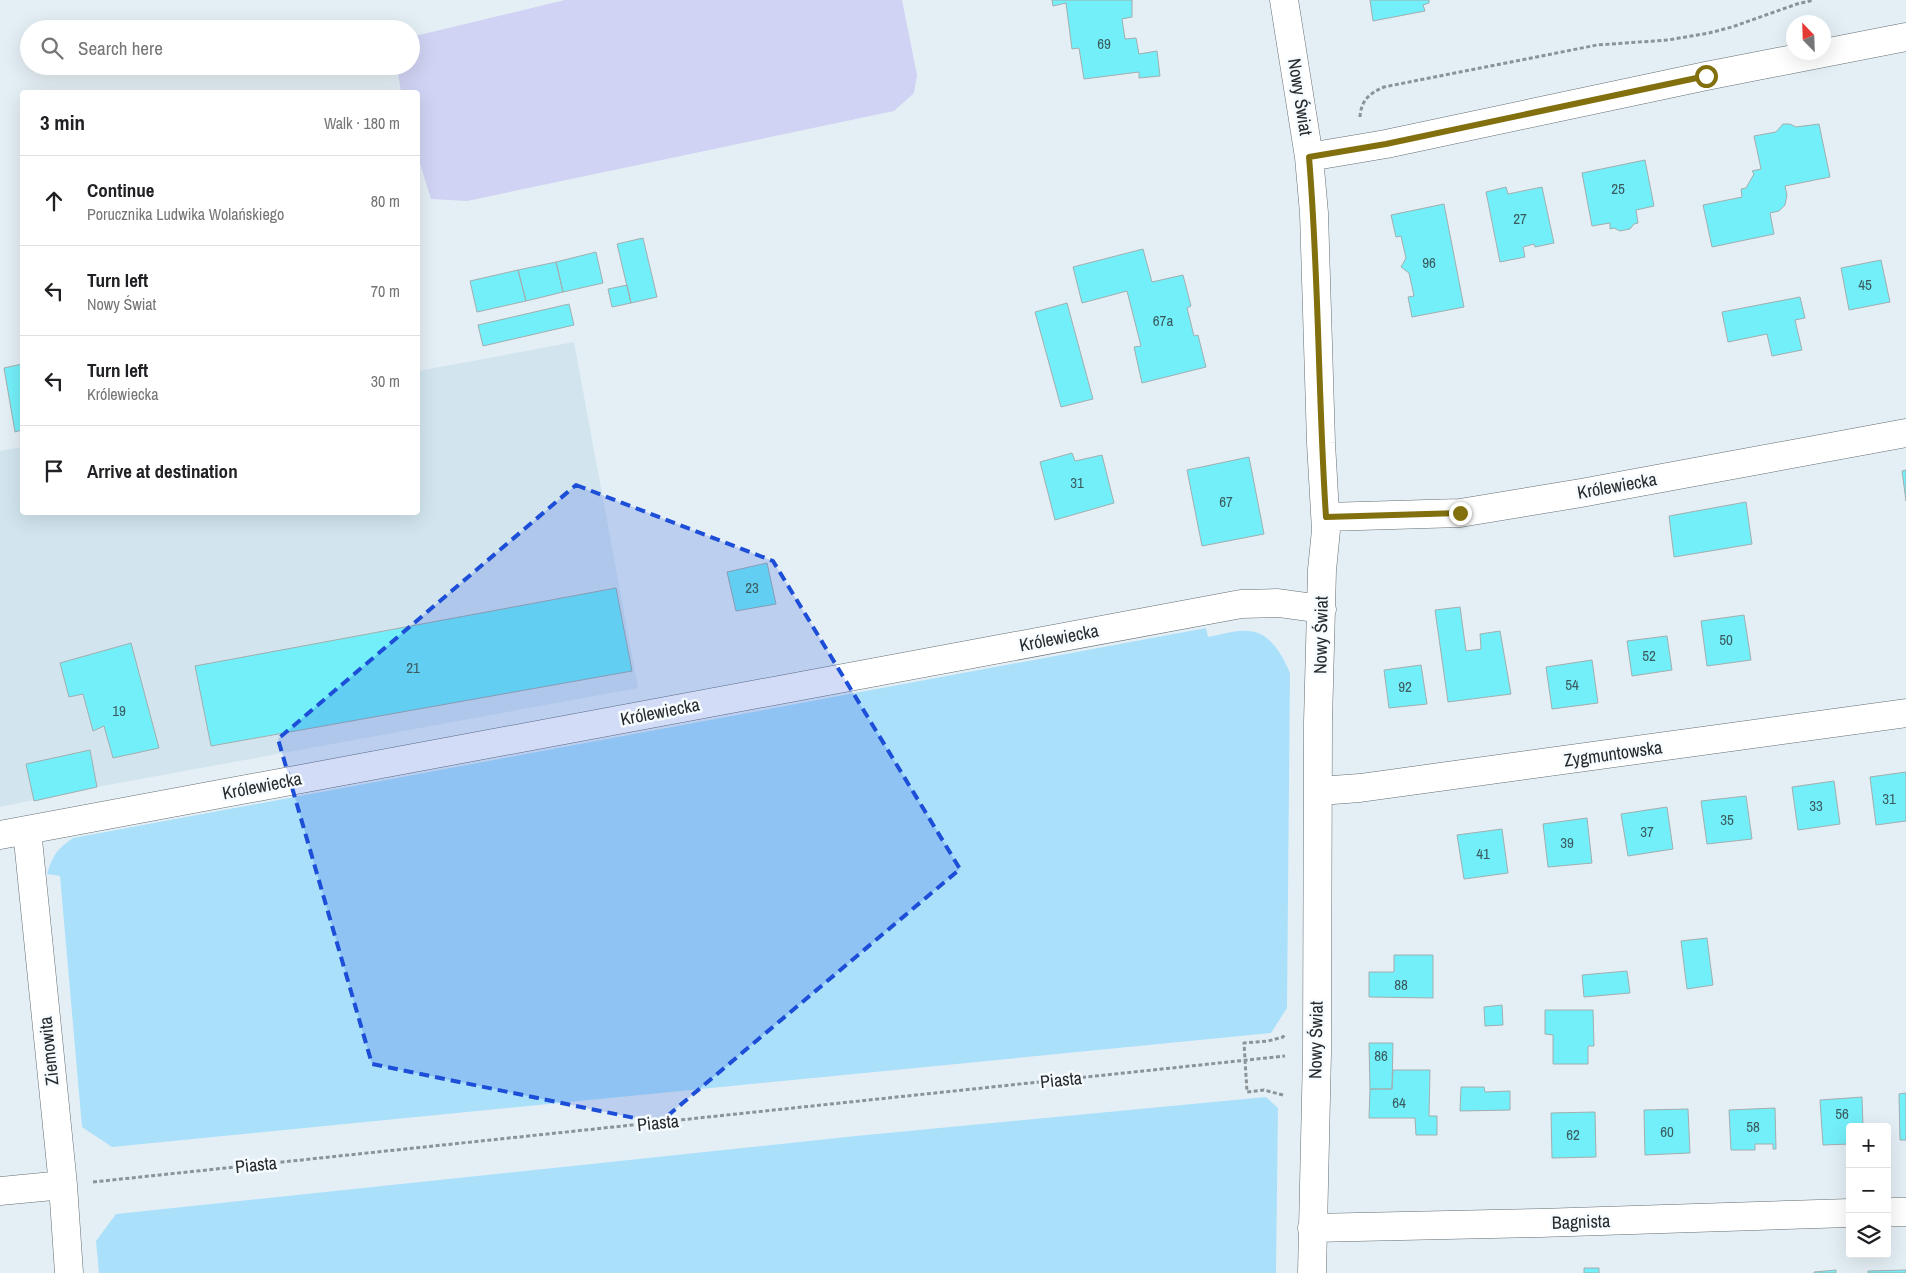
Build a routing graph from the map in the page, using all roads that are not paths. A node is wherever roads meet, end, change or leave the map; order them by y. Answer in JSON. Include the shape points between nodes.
{"nodes":[{"id":1,"x":1284,"y":0,"type":"edge"},
{"id":2,"x":1906,"y":37,"type":"edge"},
{"id":3,"x":1309,"y":157,"type":"junction"},
{"id":4,"x":1906,"y":433,"type":"edge"},
{"id":5,"x":1326,"y":517,"type":"junction"},
{"id":6,"x":1322,"y":609,"type":"junction"},
{"id":7,"x":1906,"y":713,"type":"edge"},
{"id":8,"x":1319,"y":791,"type":"junction"},
{"id":9,"x":26,"y":830,"type":"junction"},
{"id":10,"x":0,"y":835,"type":"edge"},
{"id":11,"x":63,"y":1185,"type":"junction"},
{"id":12,"x":0,"y":1191,"type":"edge"},
{"id":13,"x":1891,"y":1212,"type":"edge"},
{"id":14,"x":1906,"y":1212,"type":"edge"},
{"id":15,"x":1846,"y":1214,"type":"edge"},
{"id":16,"x":1312,"y":1228,"type":"junction"},
{"id":17,"x":69,"y":1273,"type":"edge"},
{"id":18,"x":1312,"y":1273,"type":"edge"}],
"edges":[{"from":1,"to":3,"type":"street","name":"Nowy Świat"},
{"from":2,"to":3,"type":"street"},
{"from":3,"to":5,"type":"street","name":"Nowy Świat"},
{"from":4,"to":5,"type":"street","name":"Królewiecka","via":[[1460,513]]},
{"from":5,"to":6,"type":"street","name":"Nowy Świat"},
{"from":6,"to":8,"type":"street","name":"Nowy Świat"},
{"from":6,"to":9,"type":"street","name":"Królewiecka","via":[[1278,603],[1241,604]]},
{"from":7,"to":8,"type":"street","name":"Zygmuntowska"},
{"from":8,"to":16,"type":"street","name":"Nowy Świat"},
{"from":9,"to":10,"type":"street","name":"Królewiecka"},
{"from":9,"to":11,"type":"street","name":"Ziemowita"},
{"from":11,"to":12,"type":"street"},
{"from":11,"to":17,"type":"street","name":"Ziemowita"},
{"from":13,"to":14,"type":"street"},
{"from":15,"to":16,"type":"street","name":"Bagnista"},
{"from":16,"to":18,"type":"street","name":"Nowy Świat"}]}
